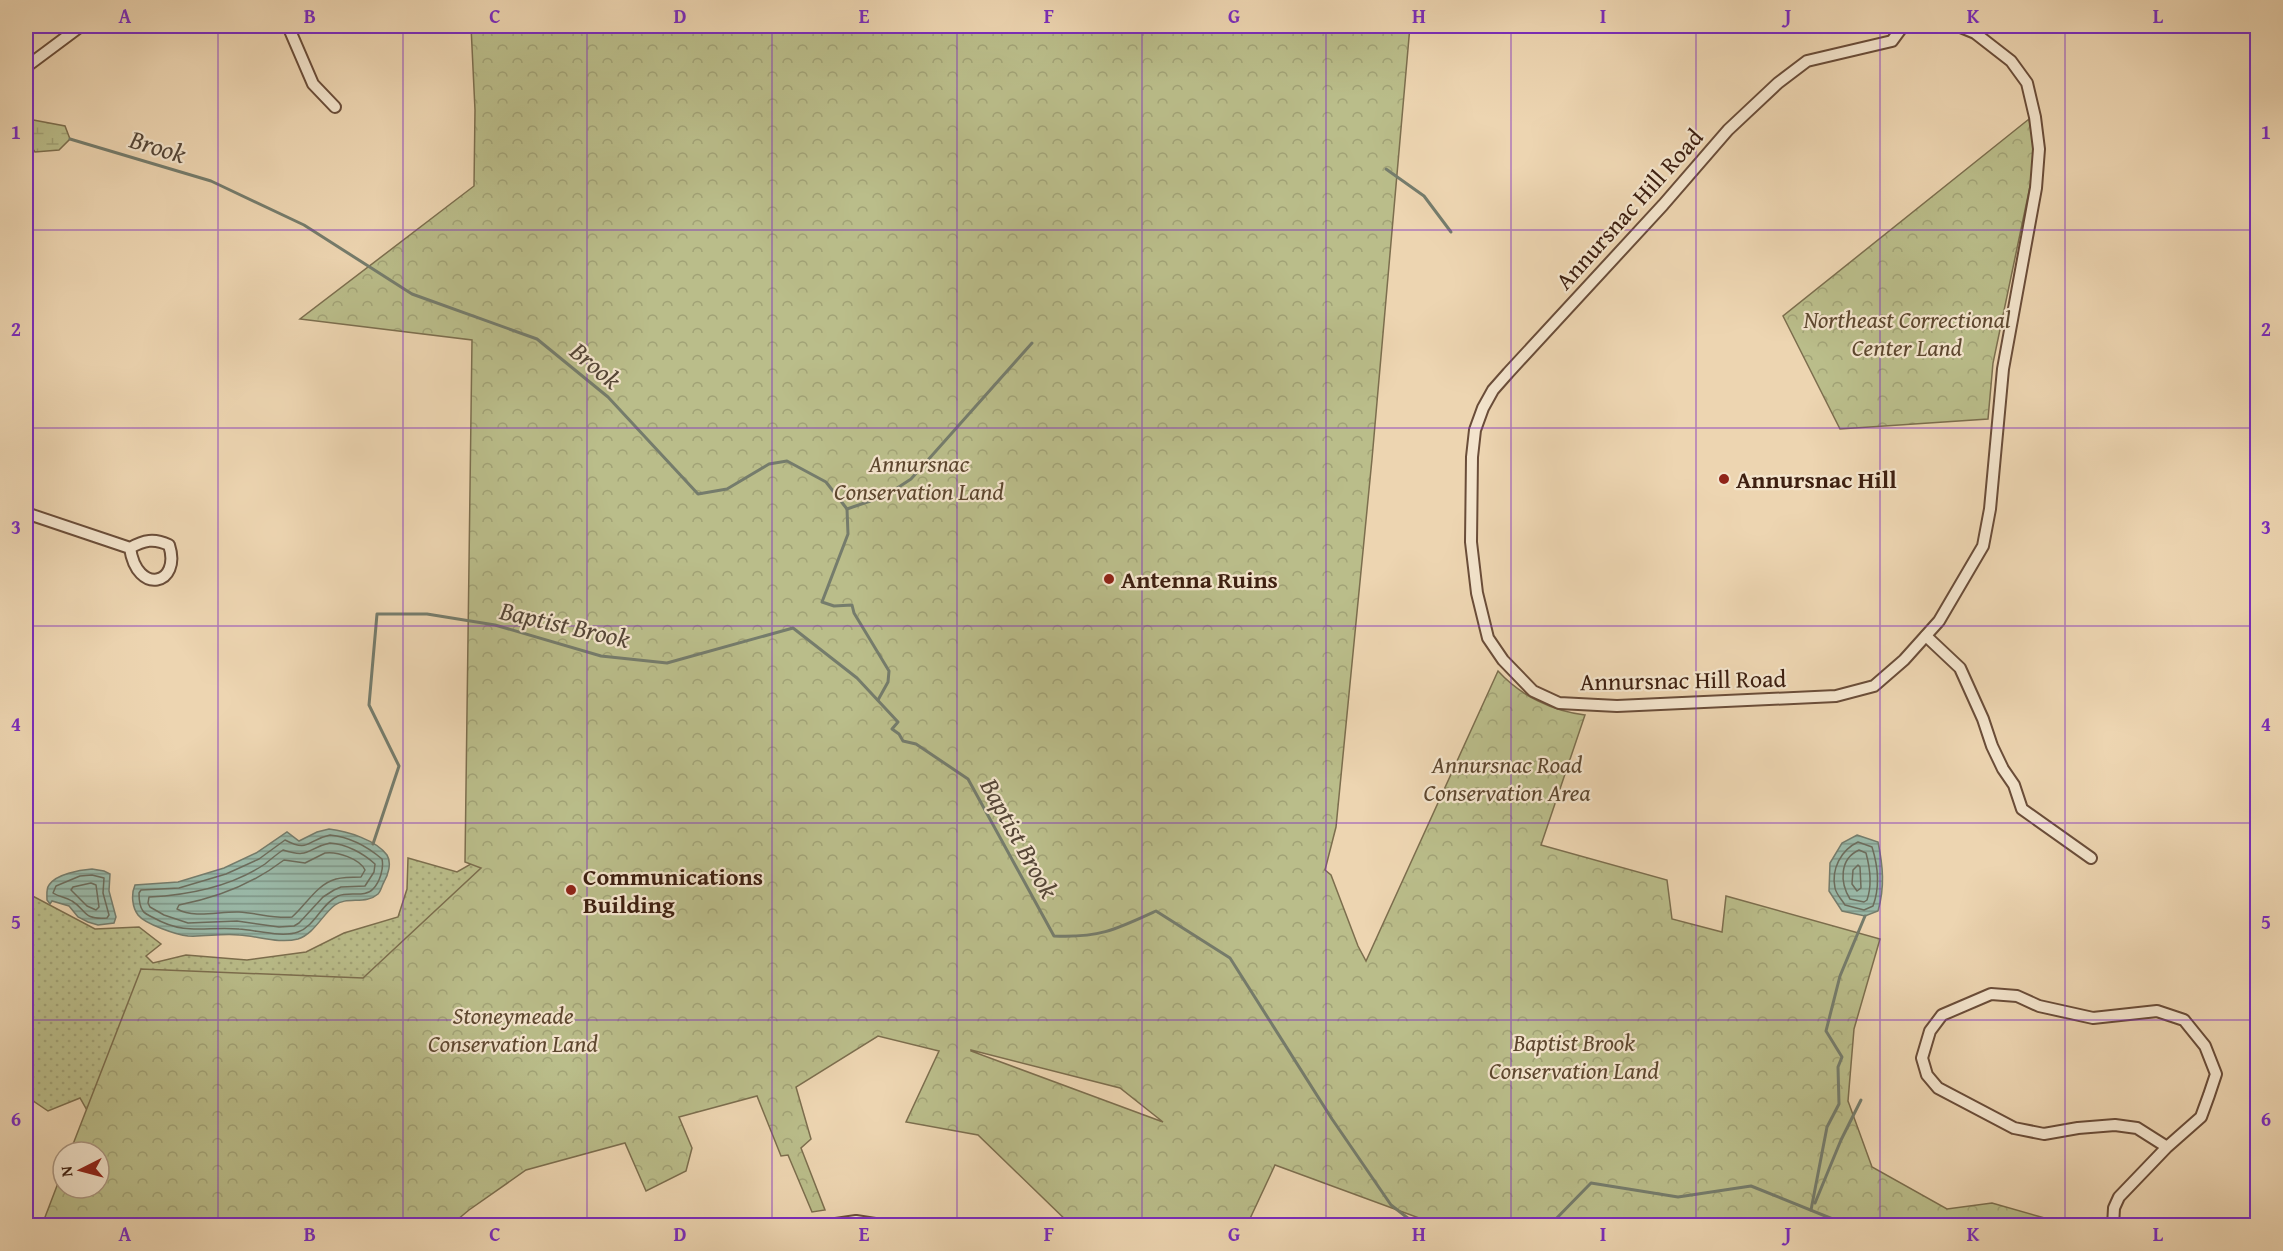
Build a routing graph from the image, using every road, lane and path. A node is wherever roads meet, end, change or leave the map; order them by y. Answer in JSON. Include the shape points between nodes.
{"nodes":[{"id":1,"x":81,"y":26,"type":"edge"},
{"id":2,"x":288,"y":26,"type":"edge"},
{"id":3,"x":1904,"y":26,"type":"edge"},
{"id":4,"x":1958,"y":26,"type":"edge"},
{"id":5,"x":26,"y":67,"type":"edge"},
{"id":6,"x":335,"y":107,"type":"dead end"},
{"id":7,"x":26,"y":513,"type":"edge"},
{"id":8,"x":130,"y":548,"type":"dead end"},
{"id":9,"x":1926,"y":636,"type":"junction"},
{"id":10,"x":2091,"y":858,"type":"dead end"},
{"id":11,"x":2167,"y":1147,"type":"junction"},
{"id":12,"x":822,"y":1226,"type":"edge"},
{"id":13,"x":888,"y":1226,"type":"edge"},
{"id":14,"x":2114,"y":1226,"type":"edge"}],
"edges":[{"from":1,"to":5,"type":"street"},
{"from":2,"to":6,"type":"street","via":[[313,84]]},
{"from":3,"to":9,"type":"street","name":"Annursnac Hill Road","via":[[1892,41],[1807,61],[1778,83],[1728,130],[1493,390],[1475,430],[1471,542],[1477,594],[1488,638],[1516,676],[1533,691],[1559,703],[1617,706],[1836,696],[1874,686]]},
{"from":4,"to":9,"type":"street","name":"Annursnac Hill Road","via":[[1975,33],[2012,61],[2027,83],[2039,149],[2036,188],[2003,369],[1983,546]]},
{"from":7,"to":8,"type":"street"},
{"from":9,"to":10,"type":"street","via":[[1960,668],[2022,809]]},
{"from":11,"to":11,"type":"street","via":[[2201,1117],[2216,1074],[2205,1046],[2184,1020],[2157,1011],[2093,1018],[2039,1006],[2017,996],[1991,994],[1942,1015],[1930,1031],[1922,1058],[1927,1075],[1938,1088],[2014,1128],[2044,1134],[2115,1125],[2138,1128]]},
{"from":11,"to":14,"type":"street","via":[[2119,1197],[2114,1208]]},
{"from":12,"to":13,"type":"street","via":[[856,1221]]}]}
